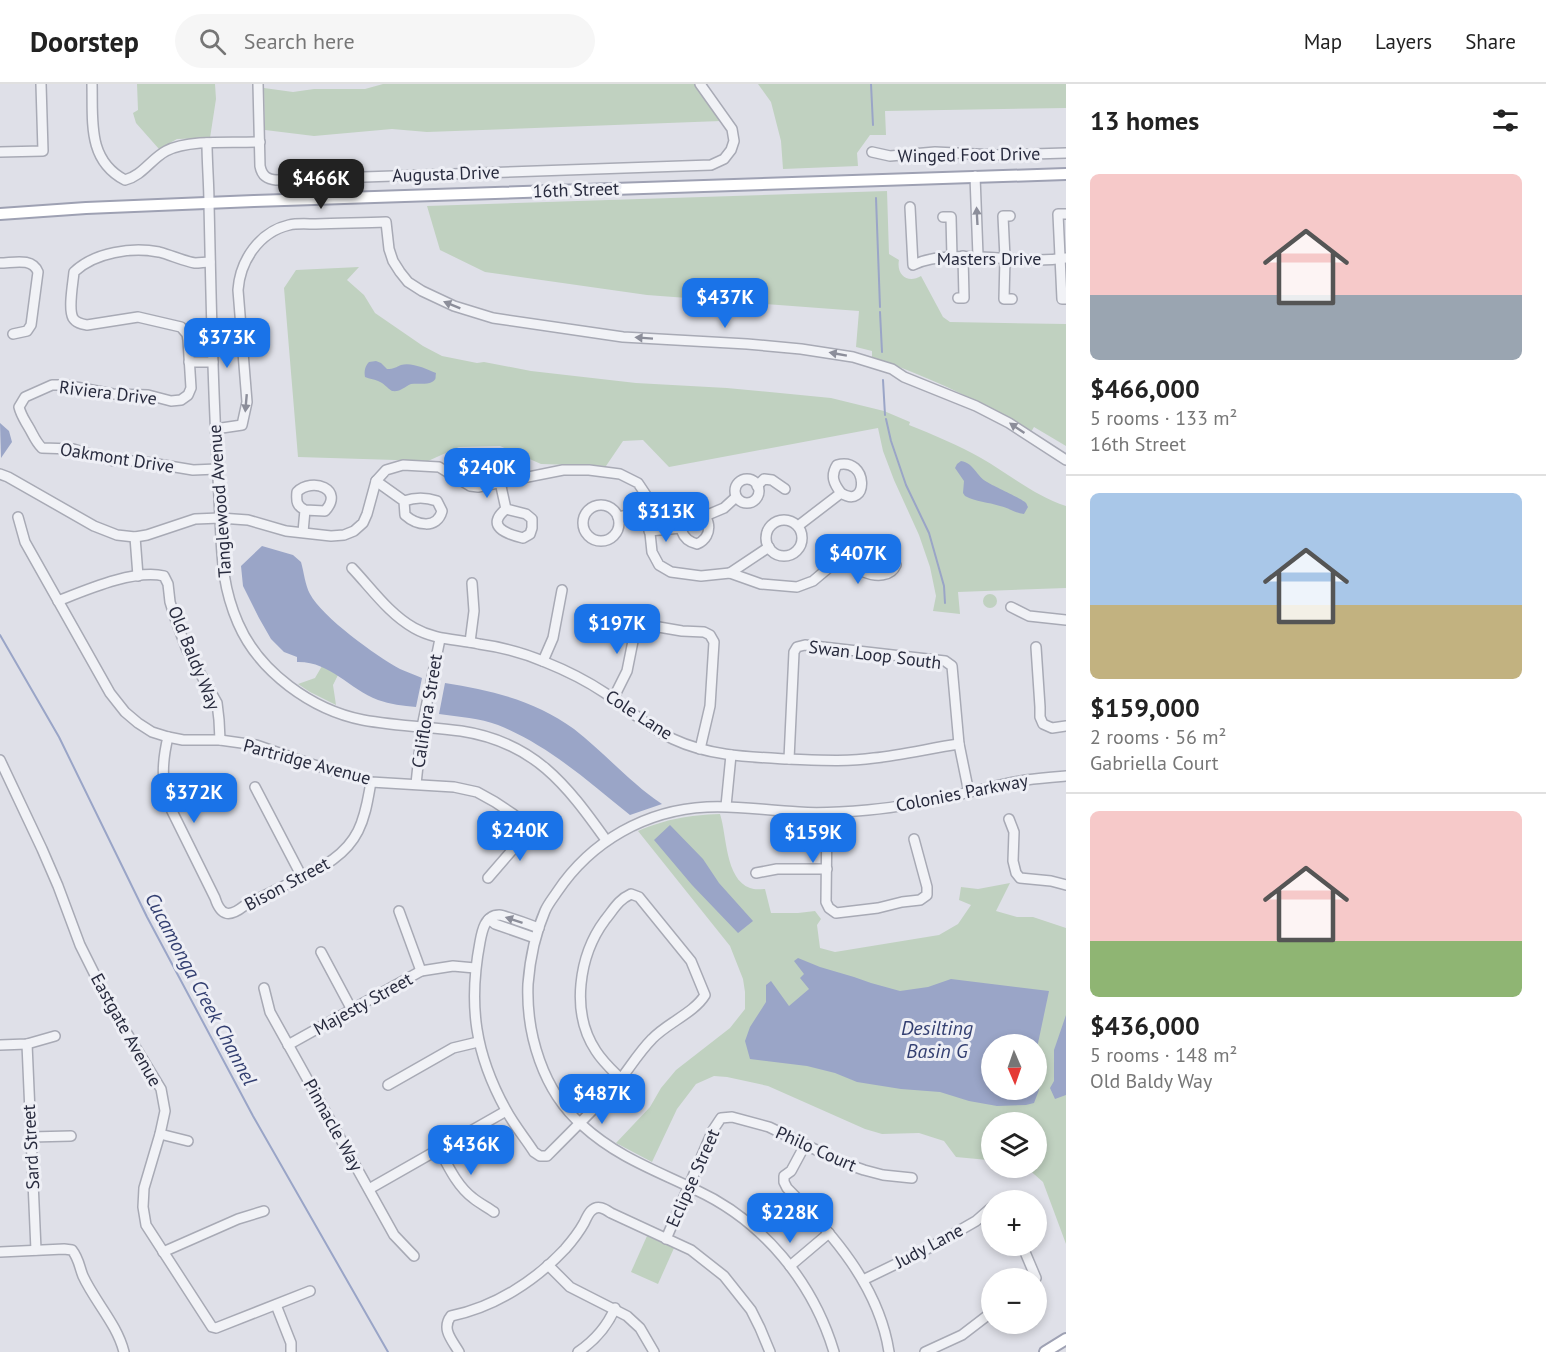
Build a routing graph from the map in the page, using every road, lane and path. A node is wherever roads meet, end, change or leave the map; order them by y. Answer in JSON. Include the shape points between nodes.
{"nodes":[{"id":1,"x":41,"y":84,"type":"edge"},
{"id":2,"x":92,"y":84,"type":"edge"},
{"id":3,"x":258,"y":84,"type":"edge"},
{"id":4,"x":700,"y":84,"type":"edge"},
{"id":5,"x":260,"y":142,"type":"junction"},
{"id":6,"x":207,"y":143,"type":"junction"},
{"id":7,"x":0,"y":152,"type":"edge"},
{"id":8,"x":872,"y":152,"type":"dead end"},
{"id":9,"x":1066,"y":153,"type":"edge"},
{"id":10,"x":1066,"y":174,"type":"edge"},
{"id":11,"x":975,"y":176,"type":"junction"},
{"id":12,"x":209,"y":203,"type":"junction"},
{"id":13,"x":910,"y":207,"type":"dead end"},
{"id":14,"x":0,"y":214,"type":"edge"},
{"id":15,"x":1066,"y":214,"type":"edge"},
{"id":16,"x":1010,"y":216,"type":"dead end"},
{"id":17,"x":943,"y":217,"type":"dead end"},
{"id":18,"x":963,"y":256,"type":"junction"},
{"id":19,"x":978,"y":256,"type":"junction"},
{"id":20,"x":952,"y":257,"type":"junction"},
{"id":21,"x":1005,"y":258,"type":"junction"},
{"id":22,"x":1063,"y":258,"type":"edge"},
{"id":23,"x":210,"y":262,"type":"junction"},
{"id":24,"x":0,"y":263,"type":"edge"},
{"id":25,"x":958,"y":298,"type":"dead end"},
{"id":26,"x":1012,"y":299,"type":"dead end"},
{"id":27,"x":1066,"y":299,"type":"edge"},
{"id":28,"x":13,"y":334,"type":"dead end"},
{"id":29,"x":189,"y":362,"type":"junction"},
{"id":30,"x":213,"y":362,"type":"junction"},
{"id":31,"x":28,"y":426,"type":"joint"},
{"id":32,"x":215,"y":429,"type":"junction"},
{"id":33,"x":1066,"y":460,"type":"edge"},
{"id":34,"x":217,"y":469,"type":"junction"},
{"id":35,"x":0,"y":474,"type":"edge"},
{"id":36,"x":376,"y":481,"type":"junction"},
{"id":37,"x":500,"y":482,"type":"junction"},
{"id":38,"x":757,"y":486,"type":"junction"},
{"id":39,"x":785,"y":489,"type":"dead end"},
{"id":40,"x":841,"y":494,"type":"dead end"},
{"id":41,"x":736,"y":497,"type":"junction"},
{"id":42,"x":404,"y":501,"type":"dead end"},
{"id":43,"x":506,"y":509,"type":"dead end"},
{"id":44,"x":305,"y":510,"type":"dead end"},
{"id":45,"x":648,"y":511,"type":"junction"},
{"id":46,"x":705,"y":516,"type":"junction"},
{"id":47,"x":18,"y":517,"type":"dead end"},
{"id":48,"x":220,"y":518,"type":"junction"},
{"id":49,"x":618,"y":518,"type":"dead end"},
{"id":50,"x":798,"y":526,"type":"junction"},
{"id":51,"x":681,"y":528,"type":"junction"},
{"id":52,"x":649,"y":531,"type":"junction"},
{"id":53,"x":303,"y":532,"type":"junction"},
{"id":54,"x":135,"y":537,"type":"junction"},
{"id":55,"x":769,"y":547,"type":"junction"},
{"id":56,"x":853,"y":561,"type":"dead end"},
{"id":57,"x":352,"y":568,"type":"dead end"},
{"id":58,"x":730,"y":573,"type":"junction"},
{"id":59,"x":138,"y":576,"type":"junction"},
{"id":60,"x":472,"y":583,"type":"dead end"},
{"id":61,"x":562,"y":590,"type":"dead end"},
{"id":62,"x":58,"y":601,"type":"junction"},
{"id":63,"x":1011,"y":607,"type":"dead end"},
{"id":64,"x":1066,"y":620,"type":"edge"},
{"id":65,"x":440,"y":639,"type":"junction"},
{"id":66,"x":470,"y":642,"type":"junction"},
{"id":67,"x":1036,"y":647,"type":"dead end"},
{"id":68,"x":543,"y":661,"type":"junction"},
{"id":69,"x":613,"y":699,"type":"junction"},
{"id":70,"x":1066,"y":726,"type":"edge"},
{"id":71,"x":422,"y":727,"type":"junction"},
{"id":72,"x":168,"y":737,"type":"junction"},
{"id":73,"x":220,"y":740,"type":"junction"},
{"id":74,"x":959,"y":744,"type":"junction"},
{"id":75,"x":700,"y":749,"type":"junction"},
{"id":76,"x":731,"y":755,"type":"junction"},
{"id":77,"x":789,"y":759,"type":"junction"},
{"id":78,"x":0,"y":760,"type":"edge"},
{"id":79,"x":1066,"y":776,"type":"edge"},
{"id":80,"x":371,"y":782,"type":"junction"},
{"id":81,"x":416,"y":784,"type":"junction"},
{"id":82,"x":255,"y":787,"type":"dead end"},
{"id":83,"x":969,"y":793,"type":"junction"},
{"id":84,"x":726,"y":806,"type":"junction"},
{"id":85,"x":827,"y":813,"type":"junction"},
{"id":86,"x":1009,"y":819,"type":"dead end"},
{"id":87,"x":914,"y":839,"type":"dead end"},
{"id":88,"x":606,"y":840,"type":"junction"},
{"id":89,"x":827,"y":869,"type":"junction"},
{"id":90,"x":756,"y":873,"type":"dead end"},
{"id":91,"x":302,"y":877,"type":"junction"},
{"id":92,"x":488,"y":878,"type":"dead end"},
{"id":93,"x":1066,"y":885,"type":"edge"},
{"id":94,"x":399,"y":911,"type":"dead end"},
{"id":95,"x":489,"y":919,"type":"junction"},
{"id":96,"x":539,"y":928,"type":"junction"},
{"id":97,"x":536,"y":938,"type":"junction"},
{"id":98,"x":321,"y":952,"type":"dead end"},
{"id":99,"x":475,"y":968,"type":"junction"},
{"id":100,"x":421,"y":971,"type":"junction"},
{"id":101,"x":264,"y":988,"type":"dead end"},
{"id":102,"x":352,"y":1010,"type":"junction"},
{"id":103,"x":55,"y":1036,"type":"dead end"},
{"id":104,"x":478,"y":1042,"type":"junction"},
{"id":105,"x":27,"y":1044,"type":"junction"},
{"id":106,"x":0,"y":1045,"type":"edge"},
{"id":107,"x":288,"y":1045,"type":"junction"},
{"id":108,"x":621,"y":1078,"type":"junction"},
{"id":109,"x":388,"y":1085,"type":"dead end"},
{"id":110,"x":506,"y":1111,"type":"junction"},
{"id":111,"x":721,"y":1118,"type":"joint"},
{"id":112,"x":579,"y":1123,"type":"junction"},
{"id":113,"x":160,"y":1134,"type":"junction"},
{"id":114,"x":71,"y":1136,"type":"dead end"},
{"id":115,"x":31,"y":1137,"type":"junction"},
{"id":116,"x":188,"y":1141,"type":"dead end"},
{"id":117,"x":805,"y":1145,"type":"junction"},
{"id":118,"x":439,"y":1149,"type":"junction"},
{"id":119,"x":912,"y":1178,"type":"dead end"},
{"id":120,"x":688,"y":1186,"type":"junction"},
{"id":121,"x":369,"y":1189,"type":"junction"},
{"id":122,"x":264,"y":1211,"type":"dead end"},
{"id":123,"x":494,"y":1212,"type":"dead end"},
{"id":124,"x":981,"y":1217,"type":"edge"},
{"id":125,"x":829,"y":1233,"type":"junction"},
{"id":126,"x":666,"y":1239,"type":"junction"},
{"id":127,"x":36,"y":1250,"type":"junction"},
{"id":128,"x":163,"y":1251,"type":"junction"},
{"id":129,"x":0,"y":1252,"type":"edge"},
{"id":130,"x":414,"y":1256,"type":"dead end"},
{"id":131,"x":548,"y":1265,"type":"junction"},
{"id":132,"x":790,"y":1266,"type":"junction"},
{"id":133,"x":863,"y":1280,"type":"junction"},
{"id":134,"x":309,"y":1291,"type":"dead end"},
{"id":135,"x":276,"y":1305,"type":"junction"},
{"id":136,"x":615,"y":1308,"type":"junction"},
{"id":137,"x":981,"y":1320,"type":"edge"},
{"id":138,"x":1066,"y":1339,"type":"edge"},
{"id":139,"x":124,"y":1352,"type":"edge"},
{"id":140,"x":291,"y":1352,"type":"edge"},
{"id":141,"x":459,"y":1352,"type":"edge"},
{"id":142,"x":578,"y":1352,"type":"edge"},
{"id":143,"x":654,"y":1352,"type":"edge"},
{"id":144,"x":770,"y":1352,"type":"edge"},
{"id":145,"x":834,"y":1352,"type":"edge"},
{"id":146,"x":889,"y":1352,"type":"edge"},
{"id":147,"x":925,"y":1352,"type":"edge"},
{"id":148,"x":1045,"y":1352,"type":"edge"}],
"edges":[{"from":1,"to":7,"type":"street","via":[[43,151]]},
{"from":2,"to":6,"type":"street","via":[[94,138],[99,154],[115,175],[124,180],[133,178],[165,151],[181,144]]},
{"from":3,"to":5,"type":"street"},
{"from":4,"to":5,"type":"street","name":"Augusta Drive","via":[[732,129],[734,141],[724,159],[711,165],[276,180],[264,176]]},
{"from":5,"to":6,"type":"street"},
{"from":6,"to":12,"type":"street","name":"Tanglewood Avenue"},
{"from":8,"to":9,"type":"street","name":"Winged Foot Drive","via":[[890,156],[935,152]]},
{"from":10,"to":11,"type":"main road","name":"16th Street"},
{"from":11,"to":12,"type":"main road","name":"16th Street"},
{"from":19,"to":11,"type":"street","one_way":true},
{"from":12,"to":14,"type":"main road","name":"16th Street"},
{"from":12,"to":23,"type":"street","name":"Tanglewood Avenue"},
{"from":13,"to":20,"type":"street","name":"Masters Drive","via":[[914,265],[927,259]]},
{"from":15,"to":22,"type":"street","via":[[1058,214]]},
{"from":16,"to":21,"type":"street","via":[[1003,216]]},
{"from":17,"to":20,"type":"street","via":[[951,216]]},
{"from":18,"to":19,"type":"street","name":"Masters Drive"},
{"from":18,"to":20,"type":"street","name":"Masters Drive"},
{"from":18,"to":25,"type":"street","via":[[964,298]]},
{"from":19,"to":21,"type":"street","name":"Masters Drive"},
{"from":21,"to":22,"type":"street","name":"Masters Drive"},
{"from":21,"to":26,"type":"street","via":[[1004,299]]},
{"from":22,"to":27,"type":"street","via":[[1062,299]]},
{"from":23,"to":29,"type":"street","via":[[196,263],[158,252],[115,253],[74,272],[71,311],[79,323],[138,318],[181,327],[187,334]]},
{"from":23,"to":30,"type":"street","name":"Tanglewood Avenue"},
{"from":24,"to":28,"type":"street","via":[[32,263],[38,272],[31,326]]},
{"from":29,"to":30,"type":"street"},
{"from":29,"to":31,"type":"street","name":"Riviera Drive","via":[[190,388],[181,400],[52,385],[25,398],[19,407]]},
{"from":30,"to":32,"type":"street","name":"Tanglewood Avenue"},
{"from":31,"to":34,"type":"street","name":"Oakmont Drive","via":[[42,448],[73,448],[114,461]]},
{"from":33,"to":32,"type":"street","one_way":true,"via":[[976,406],[892,369],[853,357],[747,344],[623,337],[493,318],[454,306],[408,282],[393,261],[386,222],[289,225],[266,236],[254,249],[244,262],[238,290],[248,402],[242,425]]},
{"from":32,"to":34,"type":"street","name":"Tanglewood Avenue"},
{"from":34,"to":48,"type":"street","name":"Tanglewood Avenue"},
{"from":35,"to":54,"type":"street","via":[[94,526]]},
{"from":36,"to":37,"type":"street","via":[[386,470],[403,465],[439,467],[478,488]]},
{"from":36,"to":42,"type":"street"},
{"from":36,"to":53,"type":"street","via":[[363,523],[354,531],[331,536]]},
{"from":37,"to":43,"type":"street"},
{"from":37,"to":45,"type":"street","via":[[563,470],[620,474],[638,483],[646,495]]},
{"from":38,"to":39,"type":"street","via":[[764,479]]},
{"from":38,"to":41,"type":"street","via":[[754,500],[746,503]]},
{"from":38,"to":41,"type":"street","via":[[748,479],[741,481],[735,490]]},
{"from":40,"to":50,"type":"street"},
{"from":41,"to":46,"type":"street","via":[[724,508]]},
{"from":44,"to":53,"type":"street"},
{"from":45,"to":49,"type":"street"},
{"from":45,"to":52,"type":"street"},
{"from":46,"to":51,"type":"street","via":[[702,511],[685,510]]},
{"from":46,"to":51,"type":"street","via":[[709,531],[704,541],[691,543]]},
{"from":47,"to":62,"type":"street","name":"Partridge Avenue","via":[[25,542]]},
{"from":48,"to":53,"type":"street"},
{"from":48,"to":54,"type":"street","via":[[195,519]]},
{"from":48,"to":71,"type":"street","name":"Tanglewood Avenue","via":[[226,590],[239,625],[271,671],[301,695],[342,715]]},
{"from":50,"to":55,"type":"street","via":[[788,520],[776,521],[766,536]]},
{"from":50,"to":55,"type":"street","via":[[802,543],[795,552],[778,555]]},
{"from":51,"to":52,"type":"street"},
{"from":52,"to":58,"type":"street","via":[[652,552],[659,565],[671,572],[701,576]]},
{"from":54,"to":59,"type":"street"},
{"from":55,"to":58,"type":"street"},
{"from":56,"to":58,"type":"street","via":[[832,565],[813,581],[797,587],[761,584]]},
{"from":57,"to":65,"type":"street","name":"Cole Lane","via":[[396,615]]},
{"from":59,"to":62,"type":"street","via":[[99,584]]},
{"from":59,"to":73,"type":"street","name":"Old Baldy Way","via":[[164,576],[187,650],[216,704]]},
{"from":60,"to":66,"type":"street"},
{"from":61,"to":68,"type":"street","via":[[553,638]]},
{"from":62,"to":72,"type":"street","name":"Partridge Avenue","via":[[110,693],[125,712],[152,732]]},
{"from":63,"to":64,"type":"street","via":[[1029,616]]},
{"from":65,"to":66,"type":"street","name":"Cole Lane"},
{"from":65,"to":71,"type":"street","name":"Califlora Street"},
{"from":66,"to":68,"type":"street","name":"Cole Lane"},
{"from":67,"to":70,"type":"street","via":[[1040,717],[1043,724],[1052,728]]},
{"from":68,"to":69,"type":"street","name":"Cole Lane"},
{"from":69,"to":75,"type":"street","name":"Cole Lane","via":[[658,731]]},
{"from":69,"to":75,"type":"street","via":[[627,671],[639,626],[710,635],[714,642],[710,706]]},
{"from":71,"to":81,"type":"street","name":"Califlora Street"},
{"from":71,"to":88,"type":"street","name":"Tanglewood Avenue","via":[[498,740],[525,753],[557,777]]},
{"from":72,"to":73,"type":"street","name":"Partridge Avenue"},
{"from":72,"to":91,"type":"street","name":"Bison Street","via":[[163,760],[166,795],[219,908],[225,913],[236,912]]},
{"from":73,"to":80,"type":"street","name":"Partridge Avenue","via":[[256,745]]},
{"from":74,"to":77,"type":"street","name":"Cole Lane","via":[[872,759]]},
{"from":74,"to":77,"type":"street","name":"Swan Loop South","via":[[952,666],[945,661],[806,645],[794,652]]},
{"from":74,"to":83,"type":"street"},
{"from":75,"to":76,"type":"street","name":"Cole Lane"},
{"from":76,"to":77,"type":"street","name":"Cole Lane"},
{"from":76,"to":84,"type":"street"},
{"from":78,"to":113,"type":"street","name":"Eastgate Avenue","via":[[42,849],[80,945],[111,1007],[161,1089],[165,1111]]},
{"from":79,"to":83,"type":"street","name":"Colonies Parkway","via":[[1025,780]]},
{"from":80,"to":81,"type":"street","name":"Partridge Avenue"},
{"from":80,"to":91,"type":"street","name":"Bison Street","via":[[365,815],[349,846],[337,858]]},
{"from":81,"to":92,"type":"street","name":"Partridge Avenue","via":[[477,792],[522,822],[526,829],[520,841]]},
{"from":82,"to":91,"type":"street"},
{"from":83,"to":85,"type":"street","name":"Colonies Parkway","via":[[896,807]]},
{"from":84,"to":85,"type":"street","name":"Colonies Parkway"},
{"from":84,"to":88,"type":"street","name":"Colonies Parkway","via":[[663,814]]},
{"from":85,"to":89,"type":"street"},
{"from":86,"to":93,"type":"street","via":[[1014,832],[1013,861],[1020,878]]},
{"from":87,"to":89,"type":"street","via":[[927,886],[927,895],[920,900],[836,913],[826,902]]},
{"from":88,"to":96,"type":"street","name":"Colonies Parkway","via":[[564,882]]},
{"from":89,"to":90,"type":"street"},
{"from":94,"to":100,"type":"street"},
{"from":96,"to":95,"type":"street","one_way":true,"via":[[498,915]]},
{"from":95,"to":97,"type":"street"},
{"from":95,"to":99,"type":"street","via":[[483,927]]},
{"from":96,"to":97,"type":"street","name":"Colonies Parkway"},
{"from":97,"to":112,"type":"street","name":"Colonies Parkway","via":[[528,990],[533,1040],[550,1083]]},
{"from":98,"to":102,"type":"street"},
{"from":99,"to":100,"type":"street","name":"Majesty Street","via":[[453,966]]},
{"from":99,"to":104,"type":"street"},
{"from":100,"to":102,"type":"street","name":"Majesty Street"},
{"from":101,"to":107,"type":"street","name":"Pinnacle Way","via":[[270,1012]]},
{"from":102,"to":107,"type":"street","name":"Majesty Street"},
{"from":103,"to":105,"type":"street"},
{"from":104,"to":109,"type":"street","via":[[453,1048]]},
{"from":104,"to":110,"type":"street"},
{"from":105,"to":106,"type":"street"},
{"from":105,"to":115,"type":"street","name":"Sard Street"},
{"from":107,"to":121,"type":"street","name":"Pinnacle Way"},
{"from":108,"to":108,"type":"street","via":[[661,1030],[700,1003],[705,995],[691,961],[639,897],[631,894],[621,899],[593,939],[584,962],[581,986],[581,1009],[594,1049]]},
{"from":108,"to":112,"type":"street"},
{"from":110,"to":112,"type":"street","via":[[540,1156],[547,1156]]},
{"from":110,"to":118,"type":"street"},
{"from":111,"to":117,"type":"street","name":"Philo Court","via":[[732,1117],[769,1127]]},
{"from":111,"to":120,"type":"street","name":"Eclipse Street"},
{"from":112,"to":120,"type":"street","name":"Colonies Parkway","via":[[624,1156]]},
{"from":113,"to":116,"type":"street"},
{"from":113,"to":128,"type":"street","name":"Eastgate Avenue","via":[[144,1188],[143,1207],[146,1225]]},
{"from":114,"to":115,"type":"street"},
{"from":115,"to":127,"type":"street","name":"Sard Street"},
{"from":117,"to":119,"type":"street","name":"Philo Court","via":[[864,1170]]},
{"from":117,"to":125,"type":"street","via":[[784,1182]]},
{"from":118,"to":121,"type":"street"},
{"from":118,"to":123,"type":"street","via":[[466,1193]]},
{"from":120,"to":126,"type":"street","name":"Eclipse Street"},
{"from":120,"to":132,"type":"street","name":"Colonies Parkway","via":[[732,1210],[755,1228]]},
{"from":121,"to":130,"type":"street","name":"Pinnacle Way","via":[[394,1235]]},
{"from":122,"to":128,"type":"street"},
{"from":124,"to":133,"type":"street","name":"Judy Lane","via":[[929,1248]]},
{"from":125,"to":132,"type":"street"},
{"from":125,"to":133,"type":"street"},
{"from":126,"to":131,"type":"street","via":[[597,1208]]},
{"from":126,"to":144,"type":"street","via":[[691,1250],[724,1276],[751,1310]]},
{"from":127,"to":129,"type":"street"},
{"from":127,"to":139,"type":"street","via":[[72,1250]]},
{"from":128,"to":135,"type":"street","name":"Eastgate Avenue","via":[[212,1327]]},
{"from":131,"to":136,"type":"street","via":[[570,1287]]},
{"from":131,"to":141,"type":"street","via":[[504,1297],[451,1316],[446,1327]]},
{"from":132,"to":145,"type":"street","name":"Colonies Parkway","via":[[819,1311]]},
{"from":133,"to":146,"type":"street"},
{"from":134,"to":135,"type":"street"},
{"from":135,"to":140,"type":"street"},
{"from":136,"to":142,"type":"street","via":[[600,1333]]},
{"from":136,"to":143,"type":"street","via":[[640,1328]]},
{"from":137,"to":147,"type":"street","via":[[962,1335]]},
{"from":138,"to":148,"type":"main road"}]}
